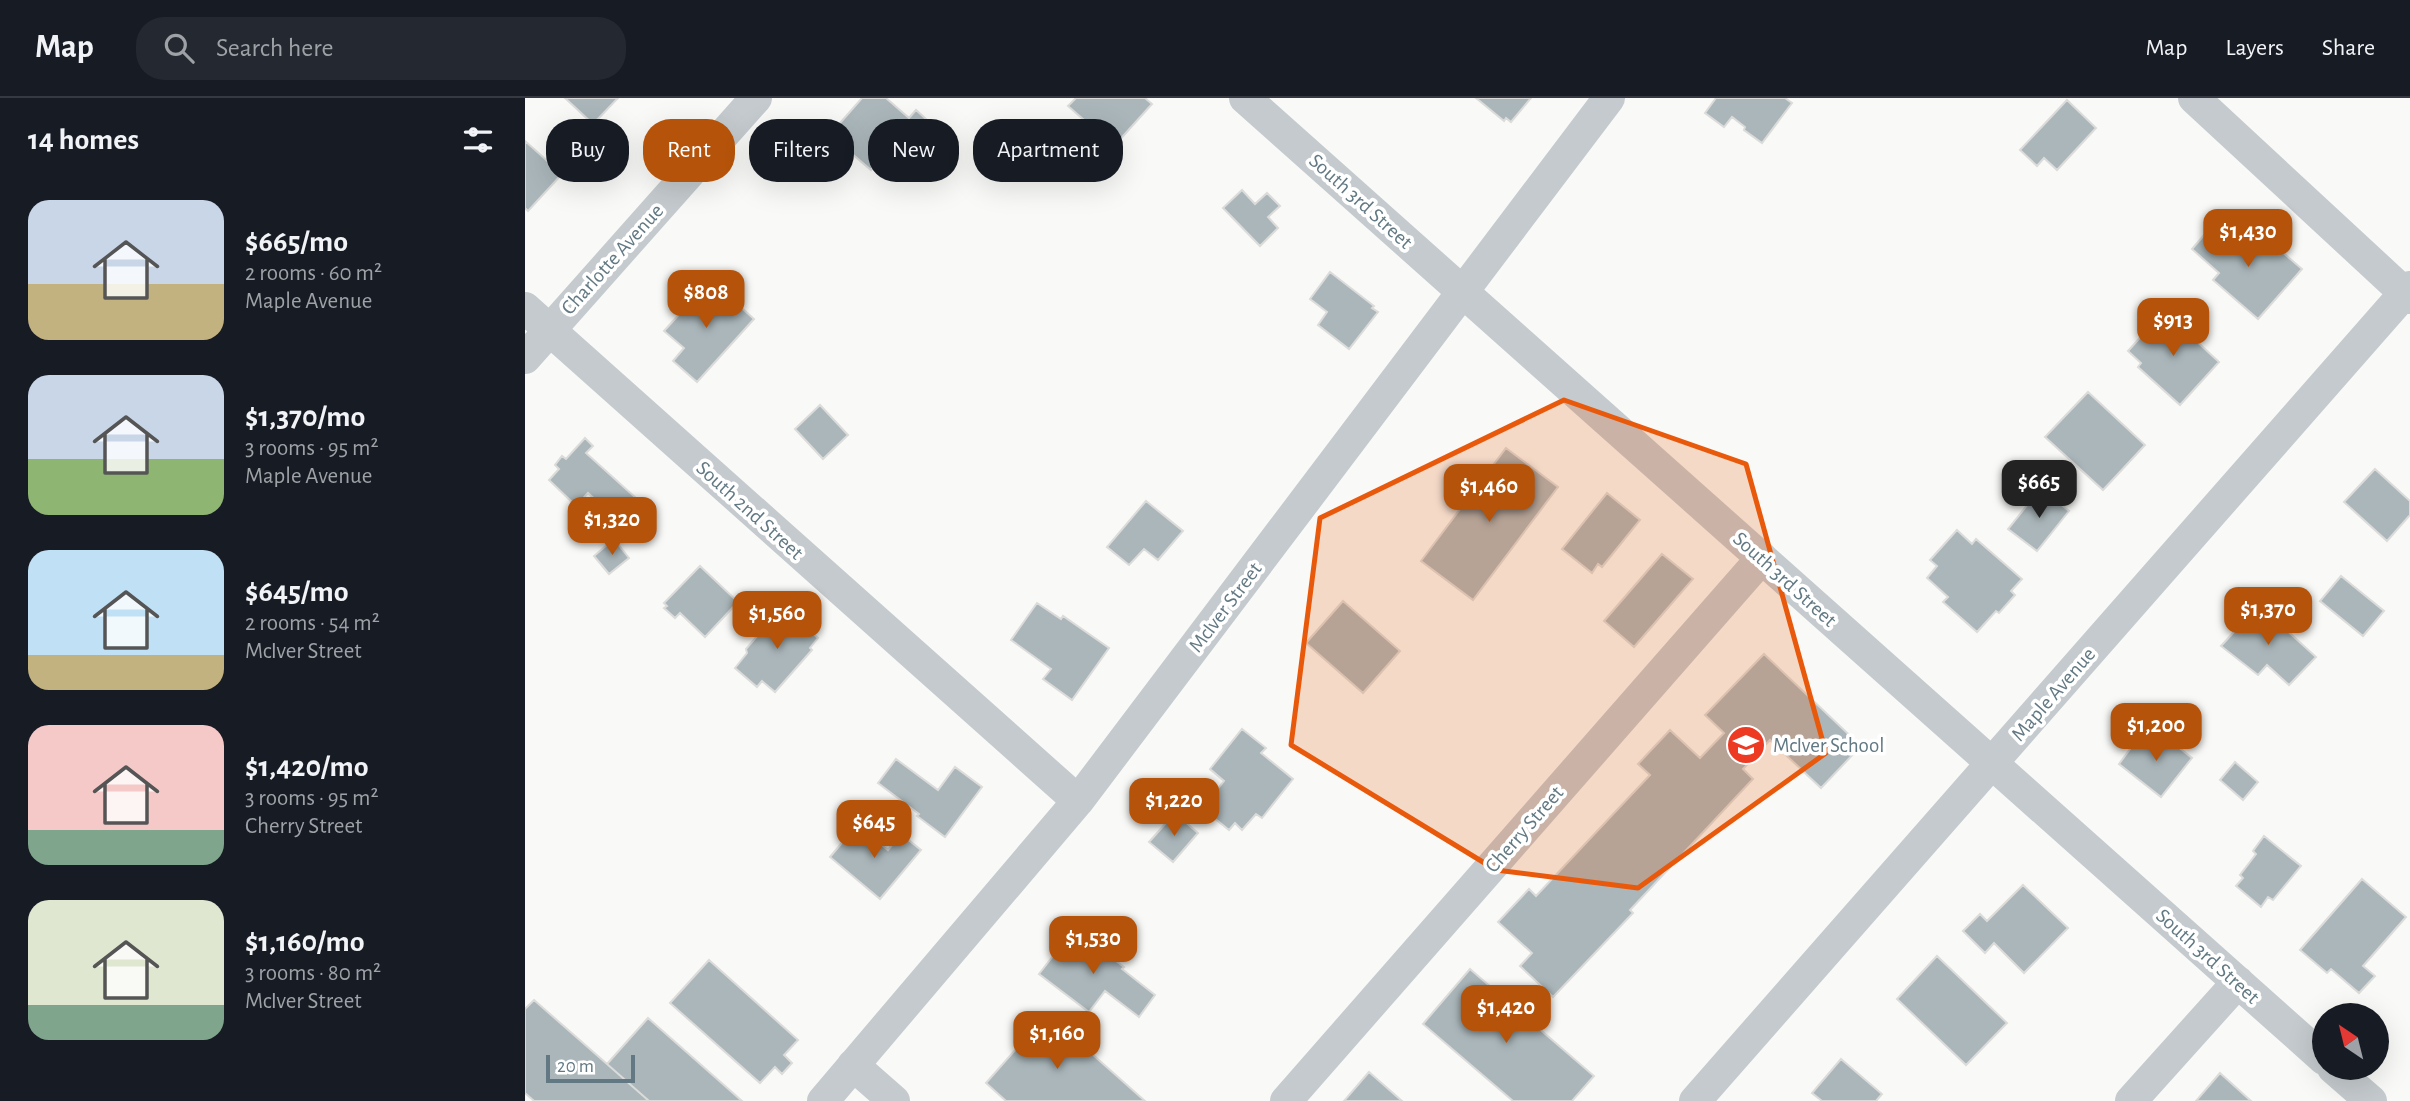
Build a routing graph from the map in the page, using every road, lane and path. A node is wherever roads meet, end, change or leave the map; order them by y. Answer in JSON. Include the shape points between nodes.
{"nodes":[{"id":1,"x":756,"y":98,"type":"edge"},
{"id":2,"x":1245,"y":98,"type":"edge"},
{"id":3,"x":1609,"y":98,"type":"edge"},
{"id":4,"x":2194,"y":98,"type":"edge"},
{"id":5,"x":1463,"y":292,"type":"junction"},
{"id":6,"x":2408,"y":293,"type":"edge"},
{"id":7,"x":525,"y":308,"type":"edge"},
{"id":8,"x":550,"y":330,"type":"junction"},
{"id":9,"x":525,"y":358,"type":"edge"},
{"id":10,"x":1762,"y":558,"type":"junction"},
{"id":11,"x":1992,"y":764,"type":"junction"},
{"id":12,"x":1078,"y":801,"type":"junction"},
{"id":13,"x":2238,"y":982,"type":"junction"},
{"id":14,"x":2312,"y":1048,"type":"edge"},
{"id":15,"x":853,"y":1065,"type":"junction"},
{"id":16,"x":2347,"y":1080,"type":"edge"},
{"id":17,"x":823,"y":1101,"type":"edge"},
{"id":18,"x":894,"y":1101,"type":"edge"},
{"id":19,"x":1286,"y":1101,"type":"edge"},
{"id":20,"x":1695,"y":1101,"type":"edge"},
{"id":21,"x":2131,"y":1101,"type":"edge"},
{"id":22,"x":2371,"y":1101,"type":"edge"}],
"edges":[{"from":1,"to":8,"type":"street","name":"Charlotte Avenue"},
{"from":2,"to":5,"type":"street","name":"South 3rd Street"},
{"from":3,"to":5,"type":"street","name":"McIver Street"},
{"from":4,"to":6,"type":"street"},
{"from":5,"to":10,"type":"street","name":"South 3rd Street"},
{"from":5,"to":12,"type":"street","name":"McIver Street"},
{"from":6,"to":11,"type":"street","name":"Maple Avenue"},
{"from":7,"to":8,"type":"street","name":"South 2nd Street"},
{"from":8,"to":9,"type":"street","name":"Charlotte Avenue"},
{"from":8,"to":12,"type":"street","name":"South 2nd Street"},
{"from":10,"to":11,"type":"street","name":"South 3rd Street"},
{"from":10,"to":19,"type":"street","name":"Cherry Street"},
{"from":11,"to":13,"type":"street","name":"South 3rd Street"},
{"from":11,"to":20,"type":"street","name":"Maple Avenue"},
{"from":12,"to":15,"type":"street","name":"McIver Street"},
{"from":13,"to":14,"type":"street","name":"South 3rd Street"},
{"from":13,"to":21,"type":"street"},
{"from":15,"to":17,"type":"street","name":"McIver Street"},
{"from":15,"to":18,"type":"street"},
{"from":16,"to":22,"type":"street"}]}
